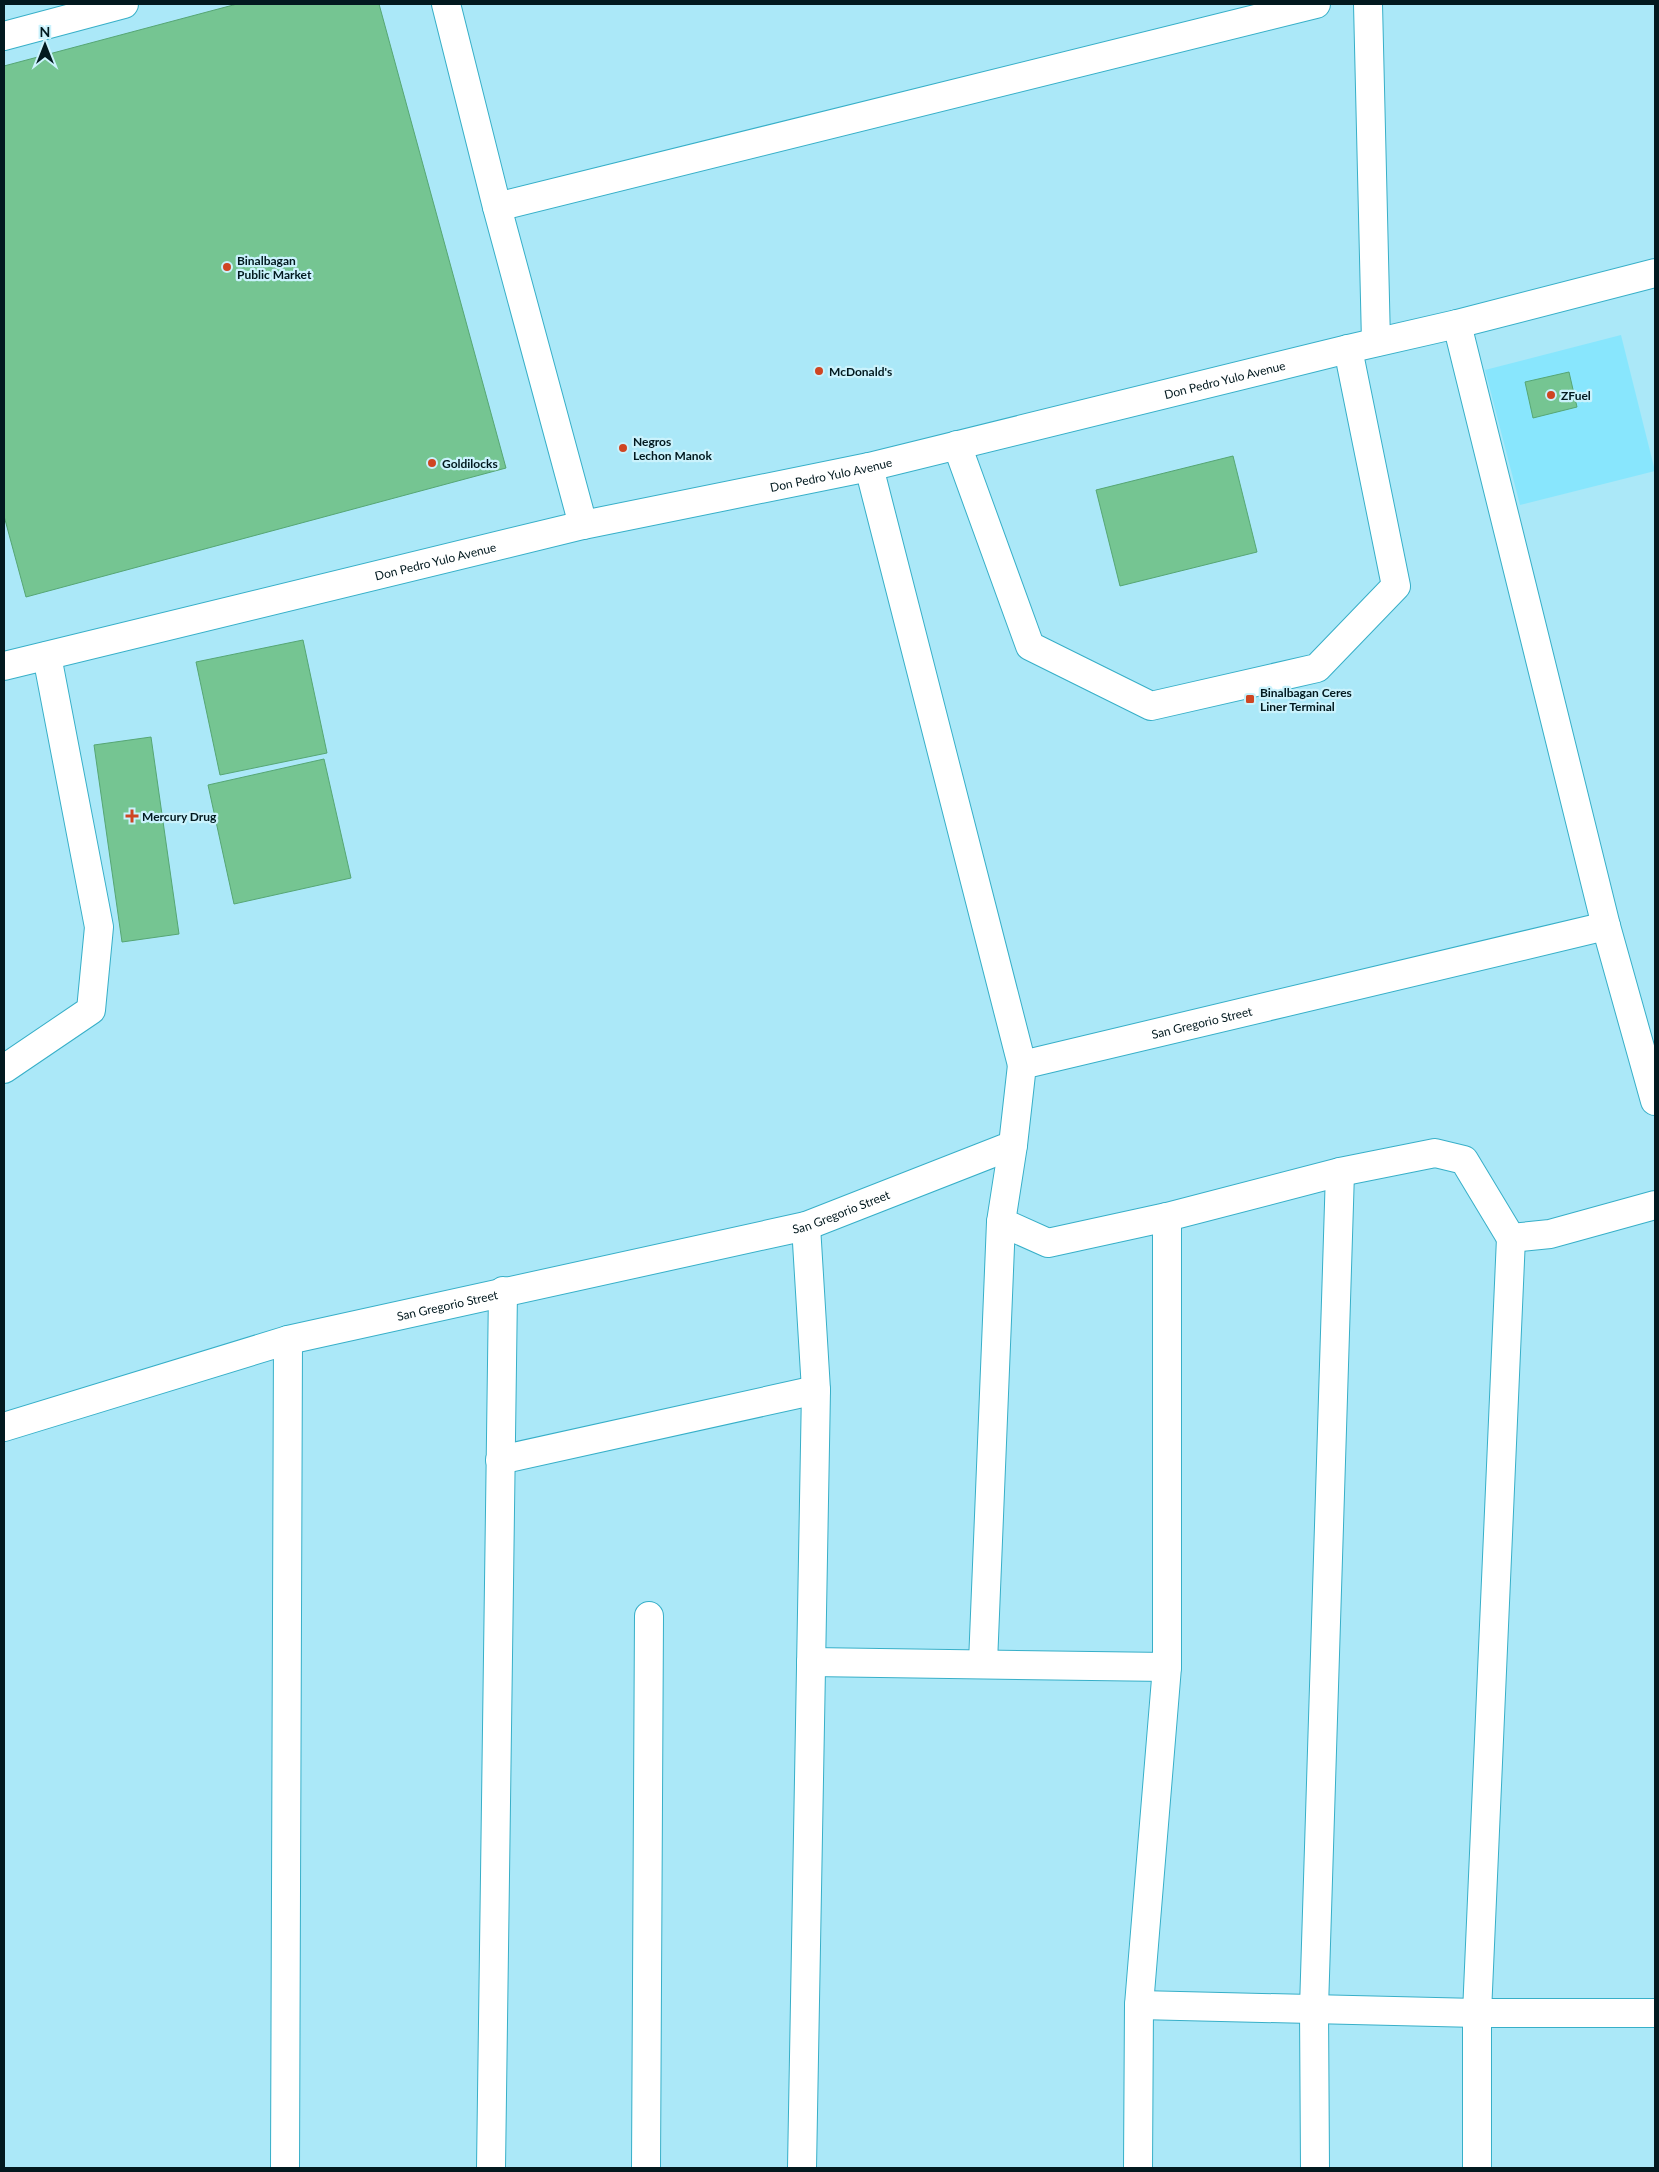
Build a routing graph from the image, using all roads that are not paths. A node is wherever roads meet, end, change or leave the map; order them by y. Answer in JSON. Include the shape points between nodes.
{"nodes":[{"id":1,"x":124,"y":4,"type":"edge"},
{"id":2,"x":446,"y":4,"type":"edge"},
{"id":3,"x":1316,"y":4,"type":"edge"},
{"id":4,"x":1368,"y":4,"type":"edge"},
{"id":5,"x":4,"y":36,"type":"edge"},
{"id":6,"x":497,"y":208,"type":"junction"},
{"id":7,"x":1655,"y":273,"type":"edge"},
{"id":8,"x":1457,"y":324,"type":"junction"},
{"id":9,"x":1376,"y":342,"type":"junction"},
{"id":10,"x":1348,"y":349,"type":"junction"},
{"id":11,"x":957,"y":445,"type":"junction"},
{"id":12,"x":870,"y":467,"type":"junction"},
{"id":13,"x":584,"y":525,"type":"junction"},
{"id":14,"x":47,"y":656,"type":"junction"},
{"id":15,"x":4,"y":666,"type":"edge"},
{"id":16,"x":1606,"y":926,"type":"junction"},
{"id":17,"x":1022,"y":1065,"type":"junction"},
{"id":18,"x":4,"y":1069,"type":"edge"},
{"id":19,"x":1655,"y":1101,"type":"edge"},
{"id":20,"x":1013,"y":1145,"type":"junction"},
{"id":21,"x":1340,"y":1172,"type":"junction"},
{"id":22,"x":1655,"y":1205,"type":"edge"},
{"id":23,"x":1167,"y":1217,"type":"junction"},
{"id":24,"x":1002,"y":1222,"type":"junction"},
{"id":25,"x":806,"y":1226,"type":"junction"},
{"id":26,"x":1511,"y":1238,"type":"junction"},
{"id":27,"x":503,"y":1292,"type":"junction"},
{"id":28,"x":288,"y":1340,"type":"junction"},
{"id":29,"x":816,"y":1390,"type":"junction"},
{"id":30,"x":4,"y":1427,"type":"edge"},
{"id":31,"x":500,"y":1460,"type":"junction"},
{"id":32,"x":650,"y":1616,"type":"dead end"},
{"id":33,"x":811,"y":1662,"type":"junction"},
{"id":34,"x":982,"y":1663,"type":"junction"},
{"id":35,"x":1166,"y":1667,"type":"junction"},
{"id":36,"x":1139,"y":2005,"type":"junction"},
{"id":37,"x":1314,"y":2008,"type":"junction"},
{"id":38,"x":1477,"y":2013,"type":"junction"},
{"id":39,"x":1655,"y":2013,"type":"edge"},
{"id":40,"x":285,"y":2168,"type":"edge"},
{"id":41,"x":491,"y":2168,"type":"edge"},
{"id":42,"x":646,"y":2168,"type":"edge"},
{"id":43,"x":802,"y":2168,"type":"edge"},
{"id":44,"x":1138,"y":2168,"type":"edge"},
{"id":45,"x":1315,"y":2168,"type":"edge"},
{"id":46,"x":1476,"y":2168,"type":"edge"}],
"edges":[{"from":1,"to":5,"type":"street"},
{"from":2,"to":6,"type":"street"},
{"from":3,"to":6,"type":"street"},
{"from":4,"to":9,"type":"street"},
{"from":6,"to":13,"type":"street"},
{"from":7,"to":8,"type":"street","name":"Don Pedro Yulo Avenue"},
{"from":8,"to":9,"type":"street","name":"Don Pedro Yulo Avenue"},
{"from":8,"to":16,"type":"street"},
{"from":9,"to":10,"type":"street","name":"Don Pedro Yulo Avenue"},
{"from":10,"to":11,"type":"street","name":"Don Pedro Yulo Avenue"},
{"from":10,"to":11,"type":"street","via":[[1396,586],[1318,668],[1151,706],[1030,646]]},
{"from":11,"to":12,"type":"street","name":"Don Pedro Yulo Avenue"},
{"from":12,"to":13,"type":"street","name":"Don Pedro Yulo Avenue"},
{"from":12,"to":17,"type":"street"},
{"from":13,"to":14,"type":"street","name":"Don Pedro Yulo Avenue"},
{"from":14,"to":15,"type":"street","name":"Don Pedro Yulo Avenue"},
{"from":14,"to":18,"type":"street","via":[[99,927],[91,1010]]},
{"from":16,"to":17,"type":"street","name":"San Gregorio Street"},
{"from":16,"to":19,"type":"street"},
{"from":17,"to":20,"type":"street"},
{"from":20,"to":24,"type":"street"},
{"from":20,"to":25,"type":"street","name":"San Gregorio Street"},
{"from":21,"to":23,"type":"street"},
{"from":21,"to":26,"type":"street","via":[[1435,1153],[1464,1160]]},
{"from":21,"to":37,"type":"street"},
{"from":22,"to":26,"type":"street","via":[[1550,1234]]},
{"from":23,"to":24,"type":"street","via":[[1048,1243]]},
{"from":23,"to":35,"type":"street"},
{"from":24,"to":34,"type":"street"},
{"from":25,"to":27,"type":"street","name":"San Gregorio Street"},
{"from":25,"to":29,"type":"street"},
{"from":26,"to":38,"type":"street"},
{"from":27,"to":28,"type":"street","name":"San Gregorio Street"},
{"from":27,"to":31,"type":"street"},
{"from":28,"to":30,"type":"street","name":"San Gregorio Street"},
{"from":28,"to":40,"type":"street"},
{"from":29,"to":31,"type":"street"},
{"from":29,"to":33,"type":"street"},
{"from":31,"to":41,"type":"street"},
{"from":32,"to":42,"type":"street"},
{"from":33,"to":34,"type":"street"},
{"from":33,"to":43,"type":"street"},
{"from":34,"to":35,"type":"street"},
{"from":35,"to":36,"type":"street"},
{"from":36,"to":37,"type":"street"},
{"from":36,"to":44,"type":"street"},
{"from":37,"to":38,"type":"street"},
{"from":37,"to":45,"type":"street"},
{"from":38,"to":39,"type":"street"},
{"from":38,"to":46,"type":"street"}]}
